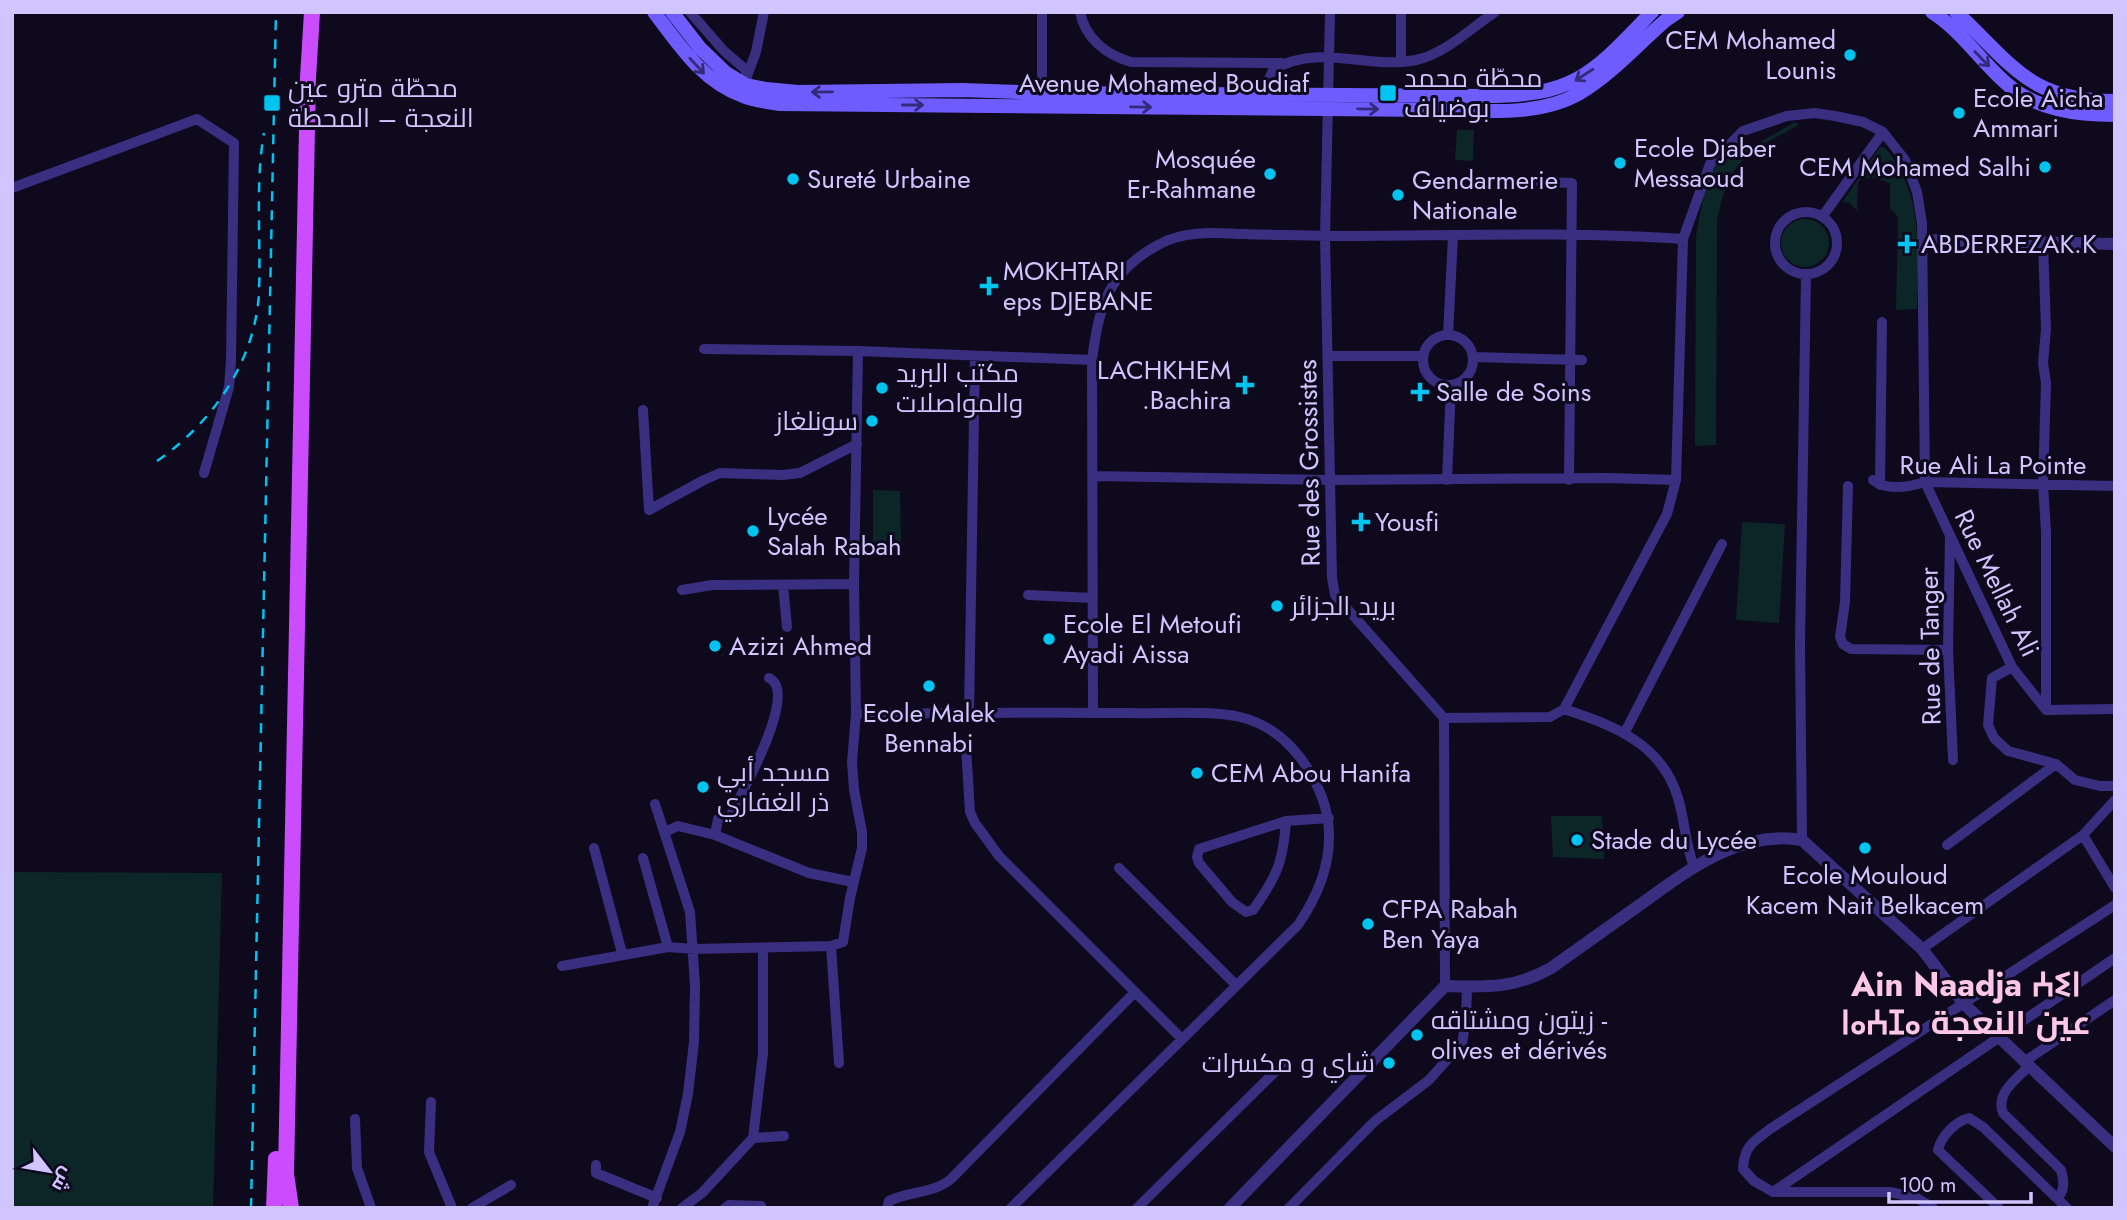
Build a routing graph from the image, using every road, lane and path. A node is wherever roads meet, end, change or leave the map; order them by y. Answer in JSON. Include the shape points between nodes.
{"nodes":[{"id":1,"x":304,"y":12,"type":"edge"},
{"id":2,"x":312,"y":12,"type":"edge"},
{"id":3,"x":654,"y":12,"type":"edge"},
{"id":4,"x":672,"y":12,"type":"edge"},
{"id":5,"x":690,"y":12,"type":"edge"},
{"id":6,"x":764,"y":12,"type":"edge"},
{"id":7,"x":1042,"y":12,"type":"edge"},
{"id":8,"x":1080,"y":12,"type":"edge"},
{"id":9,"x":1330,"y":12,"type":"edge"},
{"id":10,"x":1401,"y":12,"type":"edge"},
{"id":11,"x":1495,"y":12,"type":"edge"},
{"id":12,"x":1652,"y":12,"type":"edge"},
{"id":13,"x":1678,"y":12,"type":"edge"},
{"id":14,"x":1932,"y":12,"type":"edge"},
{"id":15,"x":1956,"y":12,"type":"edge"},
{"id":16,"x":1328,"y":57,"type":"junction"},
{"id":17,"x":1401,"y":61,"type":"junction"},
{"id":18,"x":1285,"y":63,"type":"junction"},
{"id":19,"x":746,"y":86,"type":"junction"},
{"id":20,"x":1042,"y":93,"type":"junction"},
{"id":21,"x":1262,"y":94,"type":"junction"},
{"id":22,"x":2115,"y":101,"type":"edge"},
{"id":23,"x":1327,"y":102,"type":"junction"},
{"id":24,"x":2115,"y":115,"type":"edge"},
{"id":25,"x":1883,"y":132,"type":"junction"},
{"id":26,"x":1540,"y":182,"type":"dead end"},
{"id":27,"x":12,"y":188,"type":"edge"},
{"id":28,"x":1822,"y":217,"type":"junction"},
{"id":29,"x":1570,"y":235,"type":"junction"},
{"id":30,"x":1325,"y":236,"type":"junction"},
{"id":31,"x":1453,"y":236,"type":"junction"},
{"id":32,"x":1683,"y":239,"type":"junction"},
{"id":33,"x":1923,"y":240,"type":"junction"},
{"id":34,"x":2043,"y":243,"type":"junction"},
{"id":35,"x":2115,"y":244,"type":"edge"},
{"id":36,"x":1806,"y":275,"type":"junction"},
{"id":37,"x":1882,"y":322,"type":"dead end"},
{"id":38,"x":1448,"y":335,"type":"junction"},
{"id":39,"x":704,"y":349,"type":"dead end"},
{"id":40,"x":858,"y":351,"type":"junction"},
{"id":41,"x":1329,"y":356,"type":"junction"},
{"id":42,"x":1423,"y":356,"type":"junction"},
{"id":43,"x":975,"y":357,"type":"junction"},
{"id":44,"x":1474,"y":357,"type":"junction"},
{"id":45,"x":1569,"y":358,"type":"junction"},
{"id":46,"x":1092,"y":360,"type":"junction"},
{"id":47,"x":1582,"y":360,"type":"dead end"},
{"id":48,"x":1451,"y":386,"type":"junction"},
{"id":49,"x":643,"y":410,"type":"dead end"},
{"id":50,"x":857,"y":444,"type":"junction"},
{"id":51,"x":204,"y":473,"type":"dead end"},
{"id":52,"x":1093,"y":476,"type":"junction"},
{"id":53,"x":1329,"y":480,"type":"junction"},
{"id":54,"x":1447,"y":480,"type":"junction"},
{"id":55,"x":1569,"y":480,"type":"junction"},
{"id":56,"x":1676,"y":481,"type":"junction"},
{"id":57,"x":1925,"y":482,"type":"junction"},
{"id":58,"x":2043,"y":485,"type":"junction"},
{"id":59,"x":1848,"y":486,"type":"dead end"},
{"id":60,"x":2115,"y":486,"type":"edge"},
{"id":61,"x":1950,"y":533,"type":"junction"},
{"id":62,"x":1722,"y":544,"type":"dead end"},
{"id":63,"x":854,"y":584,"type":"junction"},
{"id":64,"x":783,"y":585,"type":"junction"},
{"id":65,"x":682,"y":590,"type":"dead end"},
{"id":66,"x":1028,"y":595,"type":"dead end"},
{"id":67,"x":1093,"y":597,"type":"junction"},
{"id":68,"x":787,"y":627,"type":"dead end"},
{"id":69,"x":1948,"y":650,"type":"junction"},
{"id":70,"x":2012,"y":667,"type":"junction"},
{"id":71,"x":769,"y":678,"type":"dead end"},
{"id":72,"x":1563,"y":709,"type":"junction"},
{"id":73,"x":2115,"y":709,"type":"edge"},
{"id":74,"x":2046,"y":710,"type":"junction"},
{"id":75,"x":1093,"y":713,"type":"junction"},
{"id":76,"x":856,"y":714,"type":"junction"},
{"id":77,"x":969,"y":714,"type":"junction"},
{"id":78,"x":1444,"y":718,"type":"junction"},
{"id":79,"x":1625,"y":732,"type":"junction"},
{"id":80,"x":967,"y":747,"type":"dead end"},
{"id":81,"x":1953,"y":760,"type":"dead end"},
{"id":82,"x":2056,"y":764,"type":"junction"},
{"id":83,"x":2115,"y":786,"type":"edge"},
{"id":84,"x":2115,"y":800,"type":"edge"},
{"id":85,"x":655,"y":804,"type":"dead end"},
{"id":86,"x":1329,"y":818,"type":"junction"},
{"id":87,"x":1286,"y":821,"type":"junction"},
{"id":88,"x":665,"y":832,"type":"junction"},
{"id":89,"x":715,"y":835,"type":"junction"},
{"id":90,"x":2083,"y":835,"type":"junction"},
{"id":91,"x":1802,"y":840,"type":"junction"},
{"id":92,"x":1947,"y":845,"type":"dead end"},
{"id":93,"x":594,"y":848,"type":"dead end"},
{"id":94,"x":643,"y":858,"type":"dead end"},
{"id":95,"x":1694,"y":867,"type":"junction"},
{"id":96,"x":1119,"y":868,"type":"dead end"},
{"id":97,"x":853,"y":882,"type":"junction"},
{"id":98,"x":2115,"y":888,"type":"edge"},
{"id":99,"x":2115,"y":905,"type":"edge"},
{"id":100,"x":831,"y":946,"type":"junction"},
{"id":101,"x":668,"y":947,"type":"junction"},
{"id":102,"x":763,"y":948,"type":"junction"},
{"id":103,"x":694,"y":949,"type":"junction"},
{"id":104,"x":1922,"y":949,"type":"junction"},
{"id":105,"x":622,"y":953,"type":"junction"},
{"id":106,"x":2115,"y":958,"type":"edge"},
{"id":107,"x":562,"y":966,"type":"dead end"},
{"id":108,"x":1235,"y":984,"type":"junction"},
{"id":109,"x":1445,"y":986,"type":"junction"},
{"id":110,"x":1467,"y":987,"type":"junction"},
{"id":111,"x":1134,"y":993,"type":"junction"},
{"id":112,"x":2115,"y":1000,"type":"edge"},
{"id":113,"x":284,"y":1004,"type":"junction"},
{"id":114,"x":1964,"y":1004,"type":"junction"},
{"id":115,"x":1998,"y":1037,"type":"junction"},
{"id":116,"x":1182,"y":1039,"type":"junction"},
{"id":117,"x":1285,"y":1062,"type":"dead end"},
{"id":118,"x":839,"y":1063,"type":"dead end"},
{"id":119,"x":2027,"y":1064,"type":"junction"},
{"id":120,"x":431,"y":1102,"type":"dead end"},
{"id":121,"x":355,"y":1119,"type":"dead end"},
{"id":122,"x":784,"y":1136,"type":"dead end"},
{"id":123,"x":753,"y":1138,"type":"junction"},
{"id":124,"x":2115,"y":1147,"type":"edge"},
{"id":125,"x":596,"y":1165,"type":"dead end"},
{"id":126,"x":511,"y":1185,"type":"dead end"},
{"id":127,"x":1773,"y":1192,"type":"junction"},
{"id":128,"x":2058,"y":1198,"type":"junction"},
{"id":129,"x":655,"y":1203,"type":"edge"},
{"id":130,"x":761,"y":1206,"type":"dead end"},
{"id":131,"x":274,"y":1208,"type":"edge"},
{"id":132,"x":291,"y":1208,"type":"edge"},
{"id":133,"x":371,"y":1208,"type":"edge"},
{"id":134,"x":452,"y":1208,"type":"edge"},
{"id":135,"x":472,"y":1208,"type":"edge"},
{"id":136,"x":682,"y":1208,"type":"edge"},
{"id":137,"x":725,"y":1208,"type":"edge"},
{"id":138,"x":887,"y":1208,"type":"edge"},
{"id":139,"x":1012,"y":1208,"type":"edge"},
{"id":140,"x":1137,"y":1208,"type":"edge"},
{"id":141,"x":1230,"y":1208,"type":"edge"},
{"id":142,"x":1289,"y":1208,"type":"edge"},
{"id":143,"x":1933,"y":1208,"type":"edge"},
{"id":144,"x":1999,"y":1208,"type":"edge"},
{"id":145,"x":2067,"y":1208,"type":"edge"}],
"edges":[{"from":1,"to":113,"type":"main road"},
{"from":2,"to":113,"type":"main road"},
{"from":3,"to":19,"type":"main road","name":"Avenue Mohamed Boudiaf","one_way":true,"via":[[707,77]]},
{"from":4,"to":19,"type":"main road","name":"Avenue Mohamed Boudiaf","via":[[700,48]]},
{"from":5,"to":19,"type":"street","via":[[744,67]]},
{"from":6,"to":19,"type":"street"},
{"from":7,"to":20,"type":"street"},
{"from":8,"to":18,"type":"street","via":[[1084,28],[1097,43],[1116,58],[1131,62]]},
{"from":9,"to":16,"type":"street","name":"Rue des Grossistes"},
{"from":10,"to":17,"type":"street"},
{"from":11,"to":17,"type":"street","name":"Avenue Mohamed Boudiaf","via":[[1452,43],[1418,60]]},
{"from":12,"to":23,"type":"main road","name":"Avenue Mohamed Boudiaf","one_way":true,"via":[[1602,62],[1579,79],[1548,91],[1522,96]]},
{"from":23,"to":13,"type":"main road","name":"Avenue Mohamed Boudiaf","one_way":true,"via":[[1540,107],[1593,85]]},
{"from":14,"to":24,"type":"main road","one_way":true,"via":[[2008,85],[2030,100],[2069,112]]},
{"from":15,"to":22,"type":"main road","via":[[2010,65],[2042,88],[2085,101]]},
{"from":16,"to":17,"type":"street","name":"Avenue Mohamed Boudiaf"},
{"from":16,"to":18,"type":"street","name":"Avenue Mohamed Boudiaf"},
{"from":16,"to":23,"type":"street","name":"Rue des Grossistes"},
{"from":18,"to":21,"type":"street","name":"Avenue Mohamed Boudiaf","via":[[1270,74]]},
{"from":20,"to":19,"type":"main road","name":"Avenue Mohamed Boudiaf","one_way":true,"via":[[797,92]]},
{"from":19,"to":23,"type":"main road","name":"Avenue Mohamed Boudiaf","one_way":true,"via":[[780,104]]},
{"from":20,"to":21,"type":"main road","name":"Avenue Mohamed Boudiaf"},
{"from":21,"to":23,"type":"main road","name":"Avenue Mohamed Boudiaf"},
{"from":23,"to":30,"type":"street","name":"Rue des Grossistes"},
{"from":25,"to":28,"type":"street"},
{"from":25,"to":32,"type":"street","via":[[1863,122],[1815,113],[1787,116],[1743,131],[1710,164]]},
{"from":25,"to":33,"type":"street","via":[[1905,160],[1917,192]]},
{"from":26,"to":29,"type":"street","via":[[1572,183]]},
{"from":27,"to":51,"type":"street","via":[[197,119],[234,143],[232,361]]},
{"from":28,"to":36,"type":"street","via":[[1834,232],[1834,254],[1822,270]]},
{"from":28,"to":36,"type":"street","via":[[1810,213],[1792,216],[1783,222],[1775,240],[1781,262]]},
{"from":29,"to":31,"type":"street"},
{"from":29,"to":32,"type":"street"},
{"from":29,"to":45,"type":"street"},
{"from":30,"to":31,"type":"street"},
{"from":30,"to":41,"type":"street","name":"Rue des Grossistes"},
{"from":30,"to":46,"type":"street","via":[[1210,232],[1162,242],[1120,272],[1105,296]]},
{"from":31,"to":38,"type":"street"},
{"from":32,"to":56,"type":"street"},
{"from":33,"to":34,"type":"street"},
{"from":33,"to":57,"type":"street"},
{"from":34,"to":35,"type":"street"},
{"from":34,"to":58,"type":"street"},
{"from":36,"to":91,"type":"street"},
{"from":37,"to":57,"type":"street","name":"Rue Ali La Pointe","via":[[1876,483],[1907,487]]},
{"from":38,"to":42,"type":"street","via":[[1429,343]]},
{"from":38,"to":44,"type":"street","via":[[1462,339]]},
{"from":39,"to":40,"type":"street"},
{"from":40,"to":43,"type":"street"},
{"from":40,"to":50,"type":"street"},
{"from":41,"to":42,"type":"street"},
{"from":41,"to":53,"type":"street","name":"Rue des Grossistes"},
{"from":42,"to":48,"type":"street","via":[[1433,381]]},
{"from":43,"to":46,"type":"street"},
{"from":43,"to":77,"type":"street"},
{"from":44,"to":45,"type":"street"},
{"from":44,"to":48,"type":"street","via":[[1468,376]]},
{"from":45,"to":47,"type":"street"},
{"from":45,"to":55,"type":"street"},
{"from":46,"to":52,"type":"street"},
{"from":48,"to":54,"type":"street"},
{"from":49,"to":50,"type":"street","via":[[649,510],[720,474],[800,473]]},
{"from":50,"to":63,"type":"street"},
{"from":52,"to":53,"type":"street"},
{"from":52,"to":67,"type":"street"},
{"from":53,"to":54,"type":"street"},
{"from":53,"to":78,"type":"street","name":"Rue des Grossistes","via":[[1335,595]]},
{"from":54,"to":55,"type":"street"},
{"from":55,"to":56,"type":"street"},
{"from":56,"to":72,"type":"street","via":[[1667,514]]},
{"from":57,"to":58,"type":"street","name":"Rue Ali La Pointe"},
{"from":57,"to":61,"type":"street","name":"Rue Mellah Ali"},
{"from":58,"to":60,"type":"street","name":"Rue Ali La Pointe"},
{"from":58,"to":74,"type":"street"},
{"from":59,"to":69,"type":"street","via":[[1843,644],[1851,649]]},
{"from":61,"to":69,"type":"street","name":"Rue de Tanger"},
{"from":61,"to":70,"type":"street","name":"Rue Mellah Ali"},
{"from":62,"to":79,"type":"street"},
{"from":63,"to":64,"type":"street"},
{"from":63,"to":76,"type":"street"},
{"from":64,"to":65,"type":"street"},
{"from":64,"to":68,"type":"street"},
{"from":66,"to":67,"type":"street"},
{"from":67,"to":75,"type":"street"},
{"from":69,"to":81,"type":"street","name":"Rue de Tanger"},
{"from":70,"to":74,"type":"street","name":"Rue Mellah Ali"},
{"from":70,"to":82,"type":"street","via":[[1992,678],[1988,725],[2008,751]]},
{"from":71,"to":89,"type":"street","via":[[779,688],[779,701],[768,740],[730,817],[718,819]]},
{"from":72,"to":78,"type":"street","via":[[1550,717]]},
{"from":72,"to":79,"type":"street"},
{"from":73,"to":74,"type":"street"},
{"from":75,"to":77,"type":"street"},
{"from":75,"to":86,"type":"street","via":[[1241,717],[1275,732],[1300,755]]},
{"from":76,"to":77,"type":"street"},
{"from":76,"to":97,"type":"street","via":[[852,762],[862,848]]},
{"from":78,"to":109,"type":"street"},
{"from":79,"to":95,"type":"street","via":[[1642,744],[1668,775],[1678,796]]},
{"from":80,"to":111,"type":"street","via":[[968,796],[975,823],[999,856]]},
{"from":82,"to":83,"type":"street","via":[[2075,780]]},
{"from":82,"to":92,"type":"street"},
{"from":84,"to":90,"type":"street"},
{"from":85,"to":88,"type":"street"},
{"from":86,"to":87,"type":"street"},
{"from":86,"to":108,"type":"street","via":[[1325,876],[1314,902],[1298,925]]},
{"from":87,"to":87,"type":"street","via":[[1199,849],[1199,863],[1246,912],[1253,910],[1279,869]]},
{"from":88,"to":89,"type":"street","via":[[678,826]]},
{"from":88,"to":103,"type":"street","via":[[690,912]]},
{"from":89,"to":97,"type":"street","via":[[809,873]]},
{"from":90,"to":98,"type":"street"},
{"from":90,"to":104,"type":"street"},
{"from":91,"to":95,"type":"street","via":[[1780,837],[1747,842]]},
{"from":91,"to":104,"type":"street"},
{"from":93,"to":105,"type":"street"},
{"from":94,"to":101,"type":"street"},
{"from":95,"to":110,"type":"street","via":[[1533,978],[1502,987]]},
{"from":96,"to":108,"type":"street"},
{"from":97,"to":100,"type":"street","via":[[843,942]]},
{"from":99,"to":114,"type":"street"},
{"from":100,"to":102,"type":"street"},
{"from":100,"to":118,"type":"street"},
{"from":101,"to":103,"type":"street"},
{"from":101,"to":105,"type":"street"},
{"from":102,"to":103,"type":"street"},
{"from":102,"to":123,"type":"street","via":[[763,1053]]},
{"from":103,"to":129,"type":"street","via":[[694,1042],[688,1094]]},
{"from":104,"to":114,"type":"street"},
{"from":105,"to":107,"type":"street"},
{"from":106,"to":115,"type":"street"},
{"from":108,"to":116,"type":"street"},
{"from":109,"to":110,"type":"street"},
{"from":109,"to":141,"type":"street"},
{"from":110,"to":142,"type":"street","via":[[1462,1043],[1429,1080],[1375,1121]]},
{"from":111,"to":116,"type":"street"},
{"from":111,"to":138,"type":"street","via":[[951,1179],[934,1189],[888,1201]]},
{"from":112,"to":119,"type":"street"},
{"from":113,"to":131,"type":"main road"},
{"from":113,"to":132,"type":"main road","via":[[286,1174]]},
{"from":114,"to":115,"type":"street"},
{"from":114,"to":127,"type":"street","via":[[1753,1142],[1744,1154],[1744,1169]]},
{"from":115,"to":119,"type":"street"},
{"from":115,"to":127,"type":"street"},
{"from":116,"to":139,"type":"street"},
{"from":117,"to":140,"type":"street"},
{"from":119,"to":124,"type":"street"},
{"from":119,"to":128,"type":"street","via":[[2000,1105],[2061,1170],[2064,1182]]},
{"from":120,"to":134,"type":"street","via":[[429,1152]]},
{"from":121,"to":133,"type":"street","via":[[357,1168]]},
{"from":122,"to":123,"type":"street"},
{"from":123,"to":136,"type":"street"},
{"from":125,"to":129,"type":"street","via":[[596,1173]]},
{"from":126,"to":135,"type":"street"},
{"from":127,"to":143,"type":"street","via":[[1890,1192],[1917,1198]]},
{"from":128,"to":144,"type":"street","via":[[1983,1127],[1969,1118],[1962,1120],[1938,1150]]},
{"from":128,"to":145,"type":"street"},
{"from":130,"to":137,"type":"street"}]}
